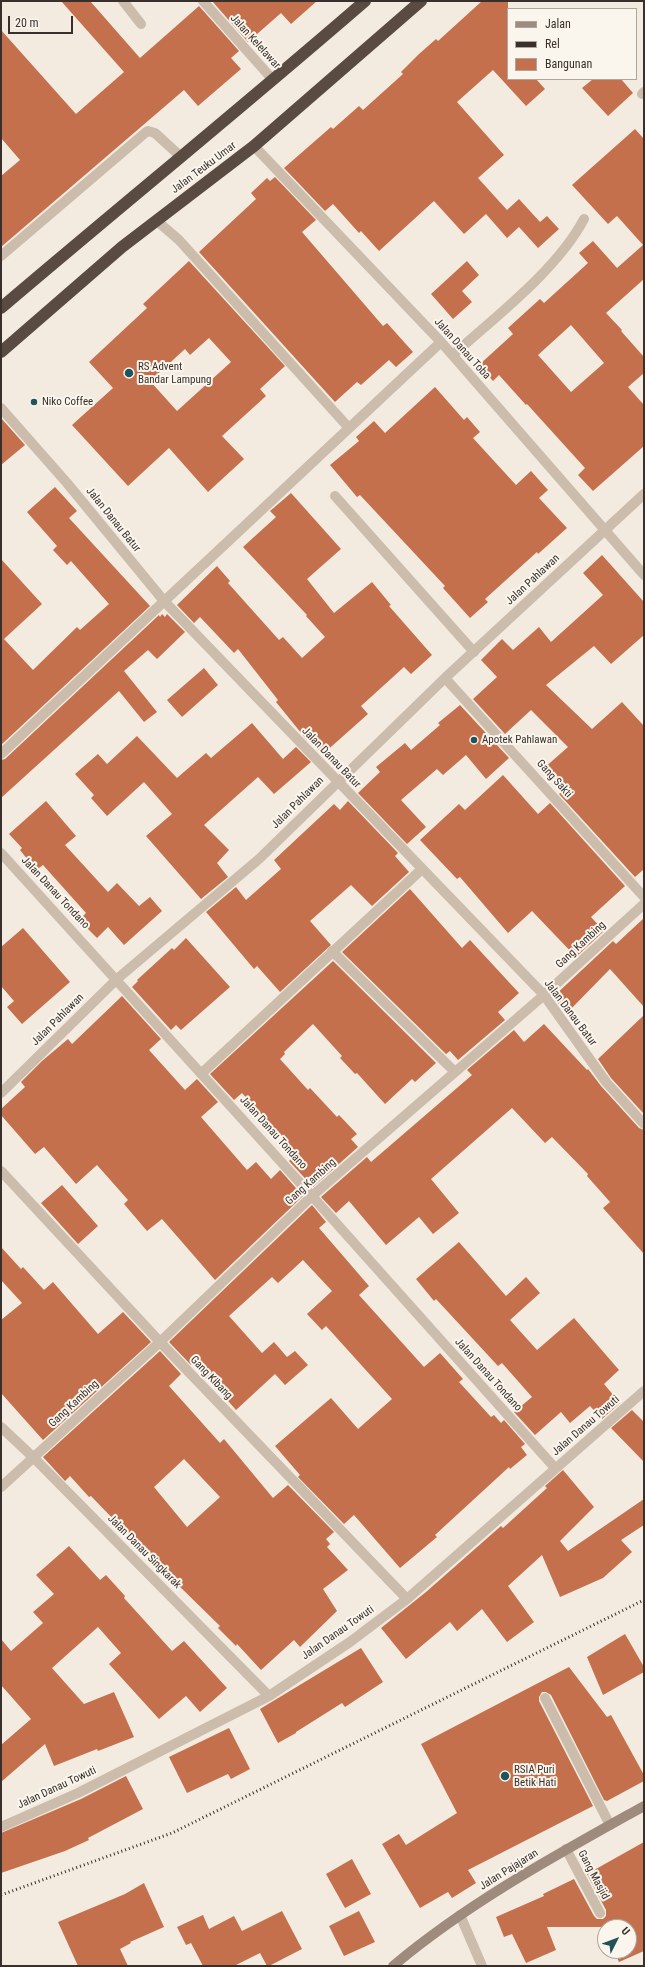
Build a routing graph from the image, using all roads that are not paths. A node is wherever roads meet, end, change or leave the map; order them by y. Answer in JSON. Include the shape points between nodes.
{"nodes":[{"id":1,"x":123,"y":1,"type":"edge"},
{"id":2,"x":203,"y":1,"type":"edge"},
{"id":3,"x":365,"y":1,"type":"edge"},
{"id":4,"x":421,"y":1,"type":"edge"},
{"id":5,"x":141,"y":24,"type":"dead end"},
{"id":6,"x":273,"y":80,"type":"junction"},
{"id":7,"x":254,"y":146,"type":"junction"},
{"id":8,"x":180,"y":156,"type":"junction"},
{"id":9,"x":584,"y":219,"type":"dead end"},
{"id":10,"x":157,"y":221,"type":"junction"},
{"id":11,"x":1,"y":256,"type":"edge"},
{"id":12,"x":1,"y":308,"type":"edge"},
{"id":13,"x":441,"y":342,"type":"junction"},
{"id":14,"x":1,"y":352,"type":"edge"},
{"id":15,"x":453,"y":355,"type":"junction"},
{"id":16,"x":1,"y":408,"type":"edge"},
{"id":17,"x":349,"y":428,"type":"junction"},
{"id":18,"x":644,"y":494,"type":"edge"},
{"id":19,"x":335,"y":496,"type":"dead end"},
{"id":20,"x":604,"y":530,"type":"junction"},
{"id":21,"x":644,"y":575,"type":"edge"},
{"id":22,"x":164,"y":602,"type":"junction"},
{"id":23,"x":474,"y":652,"type":"junction"},
{"id":24,"x":445,"y":678,"type":"junction"},
{"id":25,"x":1,"y":754,"type":"edge"},
{"id":26,"x":336,"y":782,"type":"junction"},
{"id":27,"x":1,"y":853,"type":"edge"},
{"id":28,"x":422,"y":869,"type":"junction"},
{"id":29,"x":644,"y":897,"type":"edge"},
{"id":30,"x":644,"y":904,"type":"edge"},
{"id":31,"x":332,"y":951,"type":"junction"},
{"id":32,"x":117,"y":979,"type":"junction"},
{"id":33,"x":544,"y":995,"type":"junction"},
{"id":34,"x":455,"y":1072,"type":"junction"},
{"id":35,"x":202,"y":1073,"type":"junction"},
{"id":36,"x":1,"y":1093,"type":"edge"},
{"id":37,"x":644,"y":1124,"type":"edge"},
{"id":38,"x":1,"y":1171,"type":"edge"},
{"id":39,"x":312,"y":1196,"type":"junction"},
{"id":40,"x":160,"y":1342,"type":"junction"},
{"id":41,"x":644,"y":1391,"type":"edge"},
{"id":42,"x":1,"y":1427,"type":"edge"},
{"id":43,"x":34,"y":1458,"type":"junction"},
{"id":44,"x":555,"y":1468,"type":"junction"},
{"id":45,"x":1,"y":1487,"type":"edge"},
{"id":46,"x":407,"y":1599,"type":"junction"},
{"id":47,"x":269,"y":1696,"type":"junction"},
{"id":48,"x":545,"y":1698,"type":"dead end"},
{"id":49,"x":644,"y":1806,"type":"edge"},
{"id":50,"x":610,"y":1825,"type":"junction"},
{"id":51,"x":1,"y":1827,"type":"edge"},
{"id":52,"x":566,"y":1849,"type":"junction"},
{"id":53,"x":600,"y":1913,"type":"dead end"},
{"id":54,"x":460,"y":1915,"type":"junction"},
{"id":55,"x":393,"y":1966,"type":"edge"},
{"id":56,"x":482,"y":1966,"type":"edge"}],
"edges":[{"from":1,"to":5,"type":"street"},
{"from":2,"to":6,"type":"street","name":"Jalan Kelelawar"},
{"from":3,"to":6,"type":"highway","name":"Jalan Teuku Umar"},
{"from":4,"to":7,"type":"highway","name":"Jalan Teuku Umar"},
{"from":6,"to":8,"type":"highway","name":"Jalan Teuku Umar"},
{"from":7,"to":10,"type":"highway","name":"Jalan Teuku Umar"},
{"from":7,"to":13,"type":"street","name":"Jalan Danau Toba"},
{"from":8,"to":11,"type":"street","via":[[155,133],[148,131]]},
{"from":8,"to":12,"type":"highway","name":"Jalan Teuku Umar"},
{"from":9,"to":15,"type":"street","via":[[575,237],[544,272]]},
{"from":10,"to":14,"type":"highway","name":"Jalan Teuku Umar","via":[[122,247]]},
{"from":10,"to":17,"type":"street","via":[[179,240]]},
{"from":13,"to":15,"type":"street","name":"Jalan Danau Toba"},
{"from":13,"to":17,"type":"street"},
{"from":15,"to":20,"type":"street","name":"Jalan Danau Toba"},
{"from":16,"to":22,"type":"street","name":"Jalan Danau Batur","via":[[67,483]]},
{"from":17,"to":22,"type":"street"},
{"from":18,"to":20,"type":"street","name":"Jalan Pahlawan"},
{"from":19,"to":23,"type":"street"},
{"from":20,"to":21,"type":"street","name":"Jalan Danau Toba"},
{"from":20,"to":23,"type":"street","name":"Jalan Pahlawan"},
{"from":22,"to":25,"type":"street"},
{"from":22,"to":26,"type":"street","name":"Jalan Danau Batur"},
{"from":23,"to":24,"type":"street","name":"Jalan Pahlawan"},
{"from":24,"to":26,"type":"street","name":"Jalan Pahlawan"},
{"from":24,"to":29,"type":"street","name":"Gang Sakti"},
{"from":26,"to":28,"type":"street","name":"Jalan Danau Batur"},
{"from":26,"to":32,"type":"street","name":"Jalan Pahlawan","via":[[259,859]]},
{"from":27,"to":32,"type":"street","name":"Jalan Danau Tondano"},
{"from":28,"to":31,"type":"street"},
{"from":28,"to":33,"type":"street","name":"Jalan Danau Batur"},
{"from":30,"to":33,"type":"street","name":"Gang Kambing"},
{"from":31,"to":34,"type":"street"},
{"from":31,"to":35,"type":"street"},
{"from":32,"to":35,"type":"street","name":"Jalan Danau Tondano"},
{"from":32,"to":36,"type":"street","name":"Jalan Pahlawan"},
{"from":33,"to":34,"type":"street","name":"Gang Kambing"},
{"from":33,"to":37,"type":"street","name":"Jalan Danau Batur","via":[[606,1082]]},
{"from":34,"to":39,"type":"street","name":"Gang Kambing"},
{"from":35,"to":39,"type":"street","name":"Jalan Danau Tondano"},
{"from":38,"to":40,"type":"street","name":"Gang Kibang"},
{"from":39,"to":40,"type":"street","name":"Gang Kambing"},
{"from":39,"to":44,"type":"street","name":"Jalan Danau Tondano"},
{"from":40,"to":43,"type":"street","name":"Gang Kambing"},
{"from":40,"to":46,"type":"street","name":"Gang Kibang"},
{"from":41,"to":44,"type":"street","name":"Jalan Danau Towuti"},
{"from":42,"to":43,"type":"street","name":"Jalan Danau Singkarak"},
{"from":43,"to":45,"type":"street","name":"Gang Kambing"},
{"from":43,"to":47,"type":"street","name":"Jalan Danau Singkarak"},
{"from":44,"to":46,"type":"street","name":"Jalan Danau Towuti"},
{"from":46,"to":47,"type":"street","name":"Jalan Danau Towuti","via":[[350,1642]]},
{"from":47,"to":51,"type":"street","name":"Jalan Danau Towuti","via":[[78,1792]]},
{"from":48,"to":50,"type":"street"},
{"from":49,"to":50,"type":"main road","name":"Jalan Pajajaran"},
{"from":50,"to":52,"type":"main road","name":"Jalan Pajajaran"},
{"from":52,"to":53,"type":"street","name":"Gang Masjid"},
{"from":52,"to":54,"type":"main road","name":"Jalan Pajajaran"},
{"from":54,"to":55,"type":"main road","name":"Jalan Pajajaran"},
{"from":54,"to":56,"type":"street"}]}
